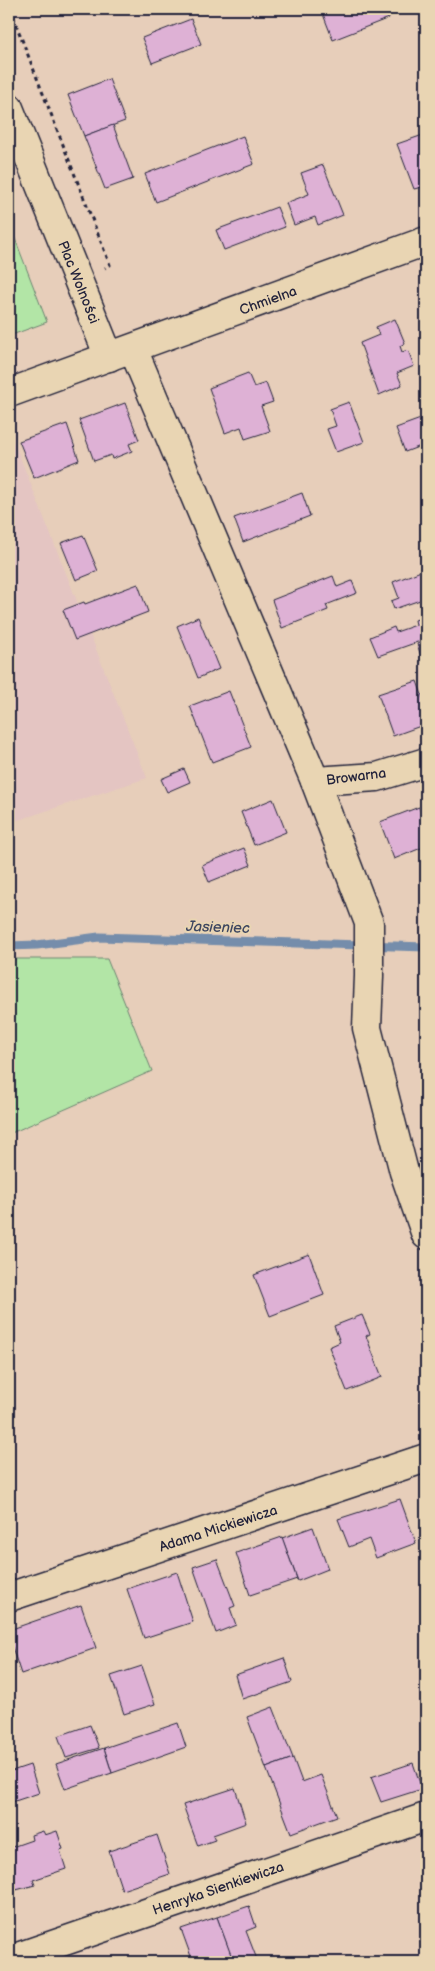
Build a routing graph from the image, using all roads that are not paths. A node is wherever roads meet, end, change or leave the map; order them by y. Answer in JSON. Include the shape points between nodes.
{"nodes":[{"id":1,"x":9,"y":108,"type":"edge"},
{"id":2,"x":426,"y":241,"type":"edge"},
{"id":3,"x":121,"y":353,"type":"junction"},
{"id":4,"x":9,"y":393,"type":"edge"},
{"id":5,"x":426,"y":762,"type":"edge"},
{"id":6,"x":315,"y":781,"type":"junction"},
{"id":7,"x":426,"y":1235,"type":"edge"},
{"id":8,"x":426,"y":1458,"type":"edge"},
{"id":9,"x":9,"y":1597,"type":"edge"},
{"id":10,"x":426,"y":1817,"type":"edge"},
{"id":11,"x":9,"y":1960,"type":"edge"}],
"edges":[{"from":1,"to":3,"type":"street","name":"Plac Wolności","via":[[80,285]]},
{"from":2,"to":3,"type":"street","name":"Chmielna"},
{"from":3,"to":4,"type":"street"},
{"from":3,"to":6,"type":"street","name":"Plac Wolności"},
{"from":5,"to":6,"type":"street","name":"Browarna","via":[[377,776]]},
{"from":6,"to":7,"type":"street","name":"Plac Wolności","via":[[368,923],[367,1028],[404,1172]]},
{"from":8,"to":9,"type":"street","name":"Adama Mickiewicza"},
{"from":10,"to":11,"type":"street","name":"Henryka Sienkiewicza"}]}
